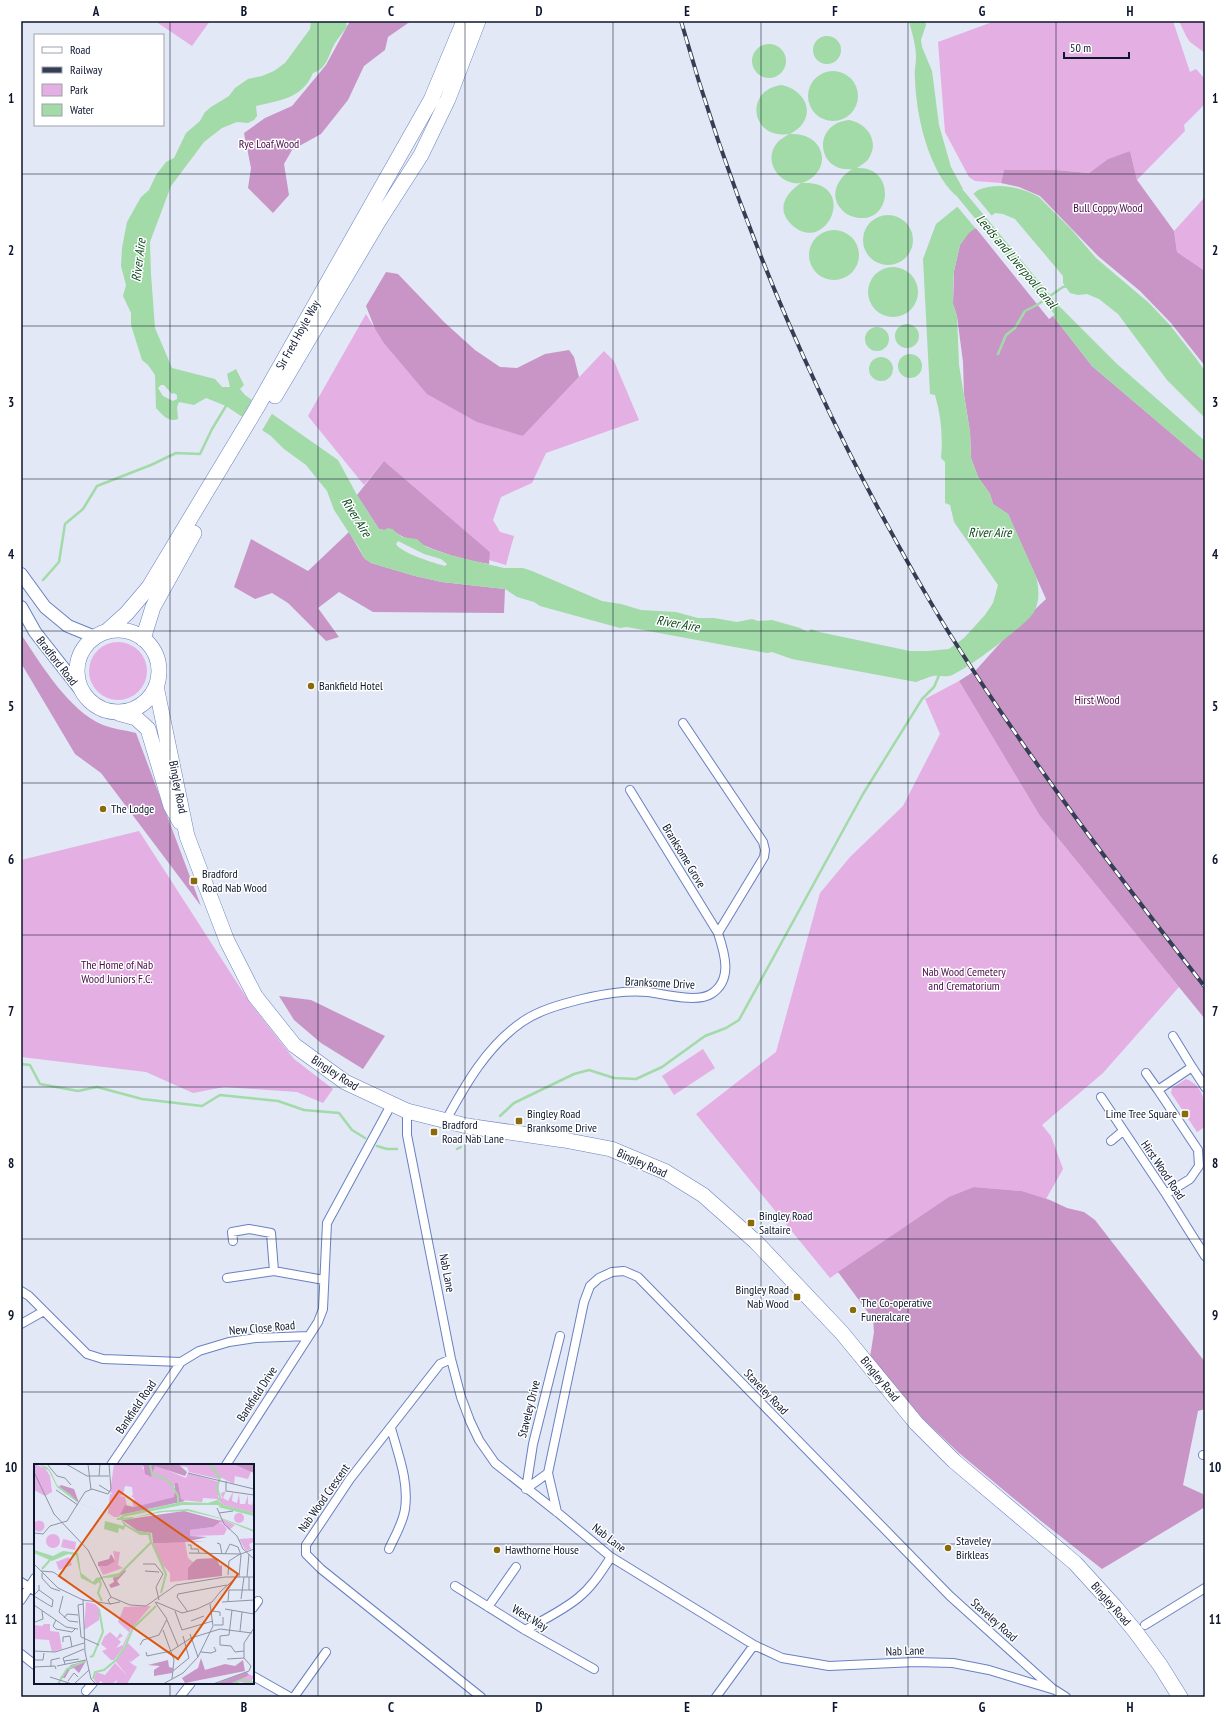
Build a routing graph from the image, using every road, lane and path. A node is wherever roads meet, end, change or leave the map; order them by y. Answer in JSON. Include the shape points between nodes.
{"nodes":[{"id":1,"x":464,"y":21,"type":"edge"},
{"id":2,"x":478,"y":21,"type":"edge"},
{"id":3,"x":372,"y":219,"type":"junction"},
{"id":4,"x":181,"y":544,"type":"junction"},
{"id":5,"x":21,"y":574,"type":"edge"},
{"id":6,"x":21,"y":607,"type":"edge"},
{"id":7,"x":101,"y":634,"type":"junction"},
{"id":8,"x":143,"y":639,"type":"junction"},
{"id":9,"x":156,"y":686,"type":"junction"},
{"id":10,"x":83,"y":693,"type":"junction"},
{"id":11,"x":117,"y":712,"type":"junction"},
{"id":12,"x":683,"y":723,"type":"dead end"},
{"id":13,"x":630,"y":790,"type":"dead end"},
{"id":14,"x":187,"y":836,"type":"junction"},
{"id":15,"x":718,"y":933,"type":"junction"},
{"id":16,"x":1173,"y":1036,"type":"dead end"},
{"id":17,"x":1192,"y":1068,"type":"junction"},
{"id":18,"x":1146,"y":1072,"type":"dead end"},
{"id":19,"x":1205,"y":1087,"type":"edge"},
{"id":20,"x":1158,"y":1090,"type":"junction"},
{"id":21,"x":1101,"y":1097,"type":"dead end"},
{"id":22,"x":391,"y":1105,"type":"junction"},
{"id":23,"x":407,"y":1111,"type":"junction"},
{"id":24,"x":444,"y":1122,"type":"junction"},
{"id":25,"x":1123,"y":1131,"type":"junction"},
{"id":26,"x":1111,"y":1140,"type":"dead end"},
{"id":27,"x":1166,"y":1194,"type":"junction"},
{"id":28,"x":232,"y":1241,"type":"dead end"},
{"id":29,"x":1205,"y":1256,"type":"edge"},
{"id":30,"x":274,"y":1271,"type":"junction"},
{"id":31,"x":227,"y":1278,"type":"dead end"},
{"id":32,"x":324,"y":1280,"type":"junction"},
{"id":33,"x":21,"y":1291,"type":"edge"},
{"id":34,"x":44,"y":1311,"type":"junction"},
{"id":35,"x":21,"y":1324,"type":"edge"},
{"id":36,"x":309,"y":1336,"type":"junction"},
{"id":37,"x":560,"y":1336,"type":"dead end"},
{"id":38,"x":451,"y":1359,"type":"junction"},
{"id":39,"x":181,"y":1362,"type":"junction"},
{"id":40,"x":391,"y":1428,"type":"junction"},
{"id":41,"x":113,"y":1464,"type":"edge"},
{"id":42,"x":227,"y":1464,"type":"edge"},
{"id":43,"x":548,"y":1473,"type":"junction"},
{"id":44,"x":526,"y":1489,"type":"junction"},
{"id":45,"x":558,"y":1512,"type":"junction"},
{"id":46,"x":389,"y":1549,"type":"dead end"},
{"id":47,"x":611,"y":1557,"type":"junction"},
{"id":48,"x":516,"y":1567,"type":"dead end"},
{"id":49,"x":21,"y":1582,"type":"edge"},
{"id":50,"x":455,"y":1586,"type":"dead end"},
{"id":51,"x":1205,"y":1588,"type":"edge"},
{"id":52,"x":32,"y":1590,"type":"edge"},
{"id":53,"x":21,"y":1600,"type":"edge"},
{"id":54,"x":488,"y":1607,"type":"junction"},
{"id":55,"x":1145,"y":1625,"type":"dead end"},
{"id":56,"x":525,"y":1630,"type":"junction"},
{"id":57,"x":754,"y":1644,"type":"junction"},
{"id":58,"x":326,"y":1652,"type":"dead end"},
{"id":59,"x":21,"y":1654,"type":"edge"},
{"id":60,"x":34,"y":1664,"type":"edge"},
{"id":61,"x":594,"y":1669,"type":"dead end"},
{"id":62,"x":254,"y":1677,"type":"edge"},
{"id":63,"x":92,"y":1684,"type":"edge"},
{"id":64,"x":190,"y":1684,"type":"edge"},
{"id":65,"x":1055,"y":1690,"type":"junction"},
{"id":66,"x":86,"y":1691,"type":"dead end"},
{"id":67,"x":180,"y":1697,"type":"edge"},
{"id":68,"x":290,"y":1697,"type":"edge"},
{"id":69,"x":294,"y":1697,"type":"edge"},
{"id":70,"x":481,"y":1697,"type":"edge"},
{"id":71,"x":716,"y":1697,"type":"edge"},
{"id":72,"x":1066,"y":1697,"type":"edge"},
{"id":73,"x":1180,"y":1697,"type":"edge"}],
"edges":[{"from":1,"to":3,"type":"highway","name":"Sir Fred Hoyle Way","via":[[431,100]]},
{"from":2,"to":3,"type":"highway","name":"Sir Fred Hoyle Way","via":[[448,99],[421,155]]},
{"from":3,"to":4,"type":"highway","name":"Sir Fred Hoyle Way","via":[[256,409]]},
{"from":4,"to":7,"type":"highway","name":"Sir Fred Hoyle Way","via":[[127,613]]},
{"from":4,"to":8,"type":"highway","name":"Sir Fred Hoyle Way","via":[[153,606]]},
{"from":5,"to":7,"type":"main road","via":[[46,607],[68,626]]},
{"from":6,"to":10,"type":"main road","name":"Bradford Road","via":[[34,632]]},
{"from":7,"to":8,"type":"highway","via":[[119,630]]},
{"from":7,"to":10,"type":"highway","via":[[86,645],[79,655],[78,680]]},
{"from":8,"to":9,"type":"highway","via":[[152,649],[157,661]]},
{"from":9,"to":11,"type":"highway","via":[[150,697],[141,705],[129,711]]},
{"from":9,"to":14,"type":"highway","name":"Bingley Road"},
{"from":10,"to":11,"type":"highway","via":[[92,703],[104,710]]},
{"from":11,"to":14,"type":"highway","via":[[136,718],[148,728],[171,806]]},
{"from":12,"to":15,"type":"street","via":[[763,842],[765,850],[764,857]]},
{"from":13,"to":15,"type":"street","name":"Branksome Grove"},
{"from":14,"to":22,"type":"highway","name":"Bingley Road","via":[[227,942],[255,996],[294,1045],[345,1082]]},
{"from":15,"to":24,"type":"street","name":"Branksome Drive","via":[[724,953],[724,976],[710,995],[694,998],[632,991],[605,993],[543,1011],[523,1021],[491,1051],[467,1081]]},
{"from":16,"to":17,"type":"street"},
{"from":17,"to":19,"type":"street"},
{"from":17,"to":20,"type":"street"},
{"from":18,"to":20,"type":"street"},
{"from":20,"to":27,"type":"street","via":[[1198,1150],[1199,1166],[1190,1179]]},
{"from":21,"to":25,"type":"street","name":"Hirst Wood Road"},
{"from":22,"to":23,"type":"highway","name":"Bingley Road"},
{"from":22,"to":32,"type":"street","name":"New Close Road","via":[[326,1223]]},
{"from":23,"to":24,"type":"highway","name":"Bingley Road"},
{"from":23,"to":38,"type":"street","name":"Nab Lane","via":[[407,1135]]},
{"from":24,"to":73,"type":"highway","name":"Bingley Road","via":[[610,1149],[666,1172],[703,1196],[756,1242],[842,1333],[916,1423],[954,1461],[1075,1563],[1135,1631]]},
{"from":25,"to":26,"type":"street"},
{"from":25,"to":27,"type":"street","name":"Hirst Wood Road"},
{"from":27,"to":29,"type":"street","name":"Hirst Wood Road"},
{"from":28,"to":30,"type":"street","via":[[232,1232],[249,1229],[271,1233]]},
{"from":30,"to":31,"type":"street"},
{"from":30,"to":32,"type":"street"},
{"from":32,"to":36,"type":"street","name":"New Close Road","via":[[323,1308]]},
{"from":33,"to":34,"type":"street"},
{"from":34,"to":35,"type":"street"},
{"from":34,"to":39,"type":"street","via":[[87,1354],[103,1359]]},
{"from":36,"to":39,"type":"street","name":"New Close Road","via":[[229,1342],[199,1350]]},
{"from":36,"to":42,"type":"street","name":"Bankfield Drive"},
{"from":37,"to":44,"type":"street","name":"Staveley Drive","via":[[533,1444]]},
{"from":38,"to":40,"type":"street","name":"Nab Wood Crescent","via":[[440,1364]]},
{"from":38,"to":44,"type":"street","name":"Nab Lane","via":[[461,1397],[479,1440],[494,1464]]},
{"from":39,"to":41,"type":"street","name":"Bankfield Road"},
{"from":40,"to":46,"type":"street","via":[[406,1488],[402,1522]]},
{"from":40,"to":70,"type":"street","name":"Nab Wood Crescent","via":[[350,1479],[306,1545],[306,1554]]},
{"from":43,"to":44,"type":"street"},
{"from":43,"to":45,"type":"street","name":"Staveley Road"},
{"from":43,"to":65,"type":"street","name":"Staveley Road","via":[[584,1302],[590,1286],[612,1272],[624,1271],[638,1277],[950,1596]]},
{"from":44,"to":45,"type":"street","name":"Nab Lane"},
{"from":45,"to":47,"type":"street","name":"Nab Lane"},
{"from":47,"to":56,"type":"street","via":[[595,1581],[578,1598]]},
{"from":47,"to":57,"type":"street","name":"Nab Lane"},
{"from":48,"to":54,"type":"street"},
{"from":49,"to":52,"type":"street"},
{"from":50,"to":54,"type":"street","name":"West Way"},
{"from":51,"to":55,"type":"street"},
{"from":52,"to":53,"type":"street"},
{"from":54,"to":56,"type":"street","name":"West Way"},
{"from":56,"to":61,"type":"street","name":"West Way"},
{"from":57,"to":65,"type":"street","name":"Nab Lane","via":[[782,1658],[829,1666],[953,1663],[989,1670]]},
{"from":57,"to":71,"type":"street"},
{"from":58,"to":69,"type":"street"},
{"from":59,"to":60,"type":"street"},
{"from":62,"to":68,"type":"street"},
{"from":63,"to":66,"type":"street"},
{"from":64,"to":67,"type":"street"},
{"from":65,"to":72,"type":"street","name":"Nab Lane"}]}
